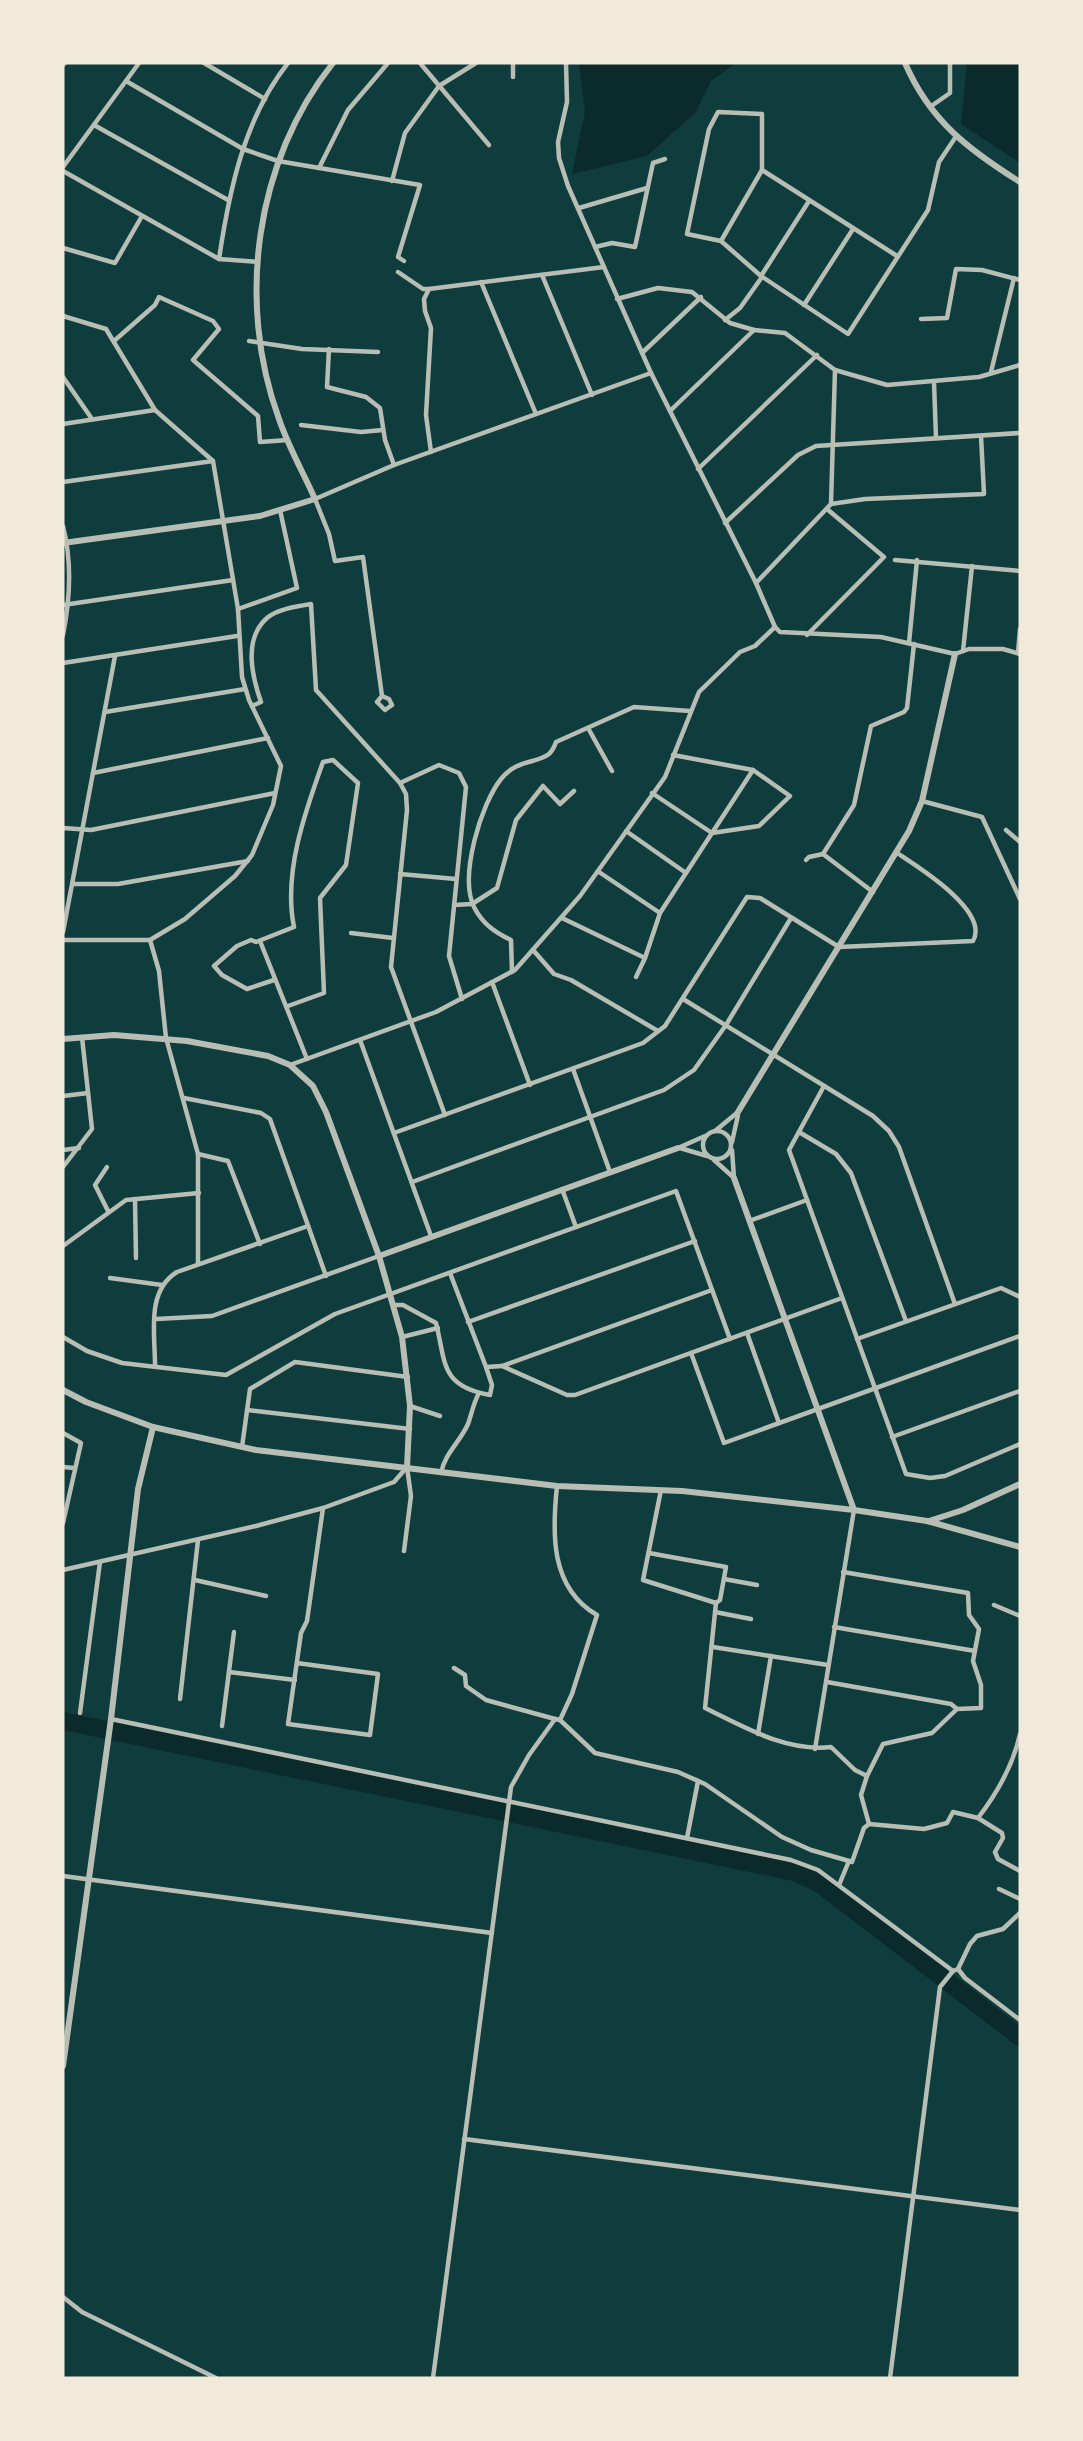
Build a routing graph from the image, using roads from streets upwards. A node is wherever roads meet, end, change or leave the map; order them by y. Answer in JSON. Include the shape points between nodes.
{"nodes":[{"id":1,"x":139,"y":63,"type":"edge"},
{"id":2,"x":204,"y":63,"type":"edge"},
{"id":3,"x":288,"y":63,"type":"edge"},
{"id":4,"x":333,"y":63,"type":"edge"},
{"id":5,"x":388,"y":63,"type":"edge"},
{"id":6,"x":420,"y":63,"type":"edge"},
{"id":7,"x":476,"y":63,"type":"edge"},
{"id":8,"x":513,"y":63,"type":"edge"},
{"id":9,"x":566,"y":63,"type":"edge"},
{"id":10,"x":905,"y":63,"type":"edge"},
{"id":11,"x":950,"y":63,"type":"edge"},
{"id":12,"x":513,"y":77,"type":"dead end"},
{"id":13,"x":126,"y":81,"type":"junction"},
{"id":14,"x":439,"y":86,"type":"junction"},
{"id":15,"x":265,"y":99,"type":"junction"},
{"id":16,"x":930,"y":107,"type":"junction"},
{"id":17,"x":94,"y":125,"type":"junction"},
{"id":18,"x":955,"y":138,"type":"junction"},
{"id":19,"x":489,"y":145,"type":"dead end"},
{"id":20,"x":243,"y":149,"type":"junction"},
{"id":21,"x":665,"y":159,"type":"dead end"},
{"id":22,"x":278,"y":161,"type":"junction"},
{"id":23,"x":319,"y":168,"type":"junction"},
{"id":24,"x":63,"y":169,"type":"edge"},
{"id":25,"x":762,"y":170,"type":"junction"},
{"id":26,"x":392,"y":181,"type":"junction"},
{"id":27,"x":1020,"y":182,"type":"edge"},
{"id":28,"x":647,"y":188,"type":"junction"},
{"id":29,"x":228,"y":200,"type":"junction"},
{"id":30,"x":809,"y":201,"type":"junction"},
{"id":31,"x":579,"y":208,"type":"junction"},
{"id":32,"x":142,"y":216,"type":"junction"},
{"id":33,"x":854,"y":229,"type":"junction"},
{"id":34,"x":721,"y":241,"type":"junction"},
{"id":35,"x":595,"y":247,"type":"junction"},
{"id":36,"x":63,"y":248,"type":"edge"},
{"id":37,"x":897,"y":256,"type":"junction"},
{"id":38,"x":219,"y":259,"type":"junction"},
{"id":39,"x":404,"y":261,"type":"dead end"},
{"id":40,"x":258,"y":262,"type":"junction"},
{"id":41,"x":604,"y":267,"type":"junction"},
{"id":42,"x":398,"y":272,"type":"dead end"},
{"id":43,"x":542,"y":275,"type":"junction"},
{"id":44,"x":762,"y":277,"type":"junction"},
{"id":45,"x":1017,"y":279,"type":"edge"},
{"id":46,"x":481,"y":282,"type":"junction"},
{"id":47,"x":429,"y":289,"type":"junction"},
{"id":48,"x":701,"y":297,"type":"junction"},
{"id":49,"x":618,"y":298,"type":"junction"},
{"id":50,"x":804,"y":305,"type":"junction"},
{"id":51,"x":63,"y":315,"type":"edge"},
{"id":52,"x":921,"y":319,"type":"dead end"},
{"id":53,"x":725,"y":320,"type":"junction"},
{"id":54,"x":754,"y":330,"type":"junction"},
{"id":55,"x":114,"y":341,"type":"junction"},
{"id":56,"x":249,"y":341,"type":"dead end"},
{"id":57,"x":260,"y":343,"type":"junction"},
{"id":58,"x":329,"y":349,"type":"junction"},
{"id":59,"x":378,"y":352,"type":"dead end"},
{"id":60,"x":642,"y":353,"type":"junction"},
{"id":61,"x":817,"y":355,"type":"junction"},
{"id":62,"x":1020,"y":365,"type":"edge"},
{"id":63,"x":835,"y":370,"type":"junction"},
{"id":64,"x":991,"y":372,"type":"junction"},
{"id":65,"x":651,"y":373,"type":"junction"},
{"id":66,"x":63,"y":377,"type":"edge"},
{"id":67,"x":934,"y":382,"type":"junction"},
{"id":68,"x":592,"y":395,"type":"junction"},
{"id":69,"x":155,"y":410,"type":"junction"},
{"id":70,"x":670,"y":411,"type":"junction"},
{"id":71,"x":536,"y":414,"type":"junction"},
{"id":72,"x":92,"y":419,"type":"junction"},
{"id":73,"x":63,"y":424,"type":"edge"},
{"id":74,"x":301,"y":425,"type":"dead end"},
{"id":75,"x":383,"y":430,"type":"junction"},
{"id":76,"x":1020,"y":433,"type":"edge"},
{"id":77,"x":981,"y":436,"type":"junction"},
{"id":78,"x":936,"y":438,"type":"junction"},
{"id":79,"x":288,"y":440,"type":"junction"},
{"id":80,"x":834,"y":445,"type":"junction"},
{"id":81,"x":431,"y":452,"type":"junction"},
{"id":82,"x":213,"y":461,"type":"junction"},
{"id":83,"x":394,"y":465,"type":"junction"},
{"id":84,"x":698,"y":469,"type":"junction"},
{"id":85,"x":63,"y":482,"type":"edge"},
{"id":86,"x":315,"y":499,"type":"junction"},
{"id":87,"x":831,"y":504,"type":"junction"},
{"id":88,"x":826,"y":509,"type":"junction"},
{"id":89,"x":280,"y":510,"type":"junction"},
{"id":90,"x":225,"y":522,"type":"junction"},
{"id":91,"x":725,"y":523,"type":"junction"},
{"id":92,"x":63,"y":526,"type":"edge"},
{"id":93,"x":65,"y":543,"type":"edge"},
{"id":94,"x":895,"y":560,"type":"dead end"},
{"id":95,"x":917,"y":560,"type":"junction"},
{"id":96,"x":972,"y":566,"type":"junction"},
{"id":97,"x":1020,"y":571,"type":"edge"},
{"id":98,"x":233,"y":580,"type":"junction"},
{"id":99,"x":756,"y":583,"type":"junction"},
{"id":100,"x":66,"y":605,"type":"edge"},
{"id":101,"x":238,"y":609,"type":"junction"},
{"id":102,"x":775,"y":627,"type":"junction"},
{"id":103,"x":1020,"y":629,"type":"edge"},
{"id":104,"x":63,"y":635,"type":"edge"},
{"id":105,"x":807,"y":635,"type":"junction"},
{"id":106,"x":237,"y":636,"type":"junction"},
{"id":107,"x":911,"y":644,"type":"junction"},
{"id":108,"x":963,"y":651,"type":"junction"},
{"id":109,"x":1019,"y":653,"type":"edge"},
{"id":110,"x":955,"y":654,"type":"junction"},
{"id":111,"x":116,"y":656,"type":"junction"},
{"id":112,"x":63,"y":663,"type":"edge"},
{"id":113,"x":245,"y":688,"type":"junction"},
{"id":114,"x":382,"y":696,"type":"dead end"},
{"id":115,"x":252,"y":706,"type":"junction"},
{"id":116,"x":690,"y":711,"type":"junction"},
{"id":117,"x":105,"y":712,"type":"junction"},
{"id":118,"x":588,"y":728,"type":"junction"},
{"id":119,"x":268,"y":738,"type":"junction"},
{"id":120,"x":673,"y":755,"type":"junction"},
{"id":121,"x":753,"y":770,"type":"junction"},
{"id":122,"x":612,"y":771,"type":"dead end"},
{"id":123,"x":93,"y":773,"type":"junction"},
{"id":124,"x":400,"y":783,"type":"junction"},
{"id":125,"x":574,"y":791,"type":"dead end"},
{"id":126,"x":652,"y":793,"type":"junction"},
{"id":127,"x":276,"y":794,"type":"junction"},
{"id":128,"x":922,"y":801,"type":"junction"},
{"id":129,"x":63,"y":828,"type":"edge"},
{"id":130,"x":84,"y":829,"type":"junction"},
{"id":131,"x":1006,"y":830,"type":"dead end"},
{"id":132,"x":626,"y":831,"type":"junction"},
{"id":133,"x":712,"y":833,"type":"junction"},
{"id":134,"x":1020,"y":842,"type":"edge"},
{"id":135,"x":897,"y":853,"type":"junction"},
{"id":136,"x":823,"y":854,"type":"junction"},
{"id":137,"x":806,"y":860,"type":"dead end"},
{"id":138,"x":248,"y":861,"type":"junction"},
{"id":139,"x":599,"y":872,"type":"junction"},
{"id":140,"x":686,"y":873,"type":"junction"},
{"id":141,"x":400,"y":874,"type":"junction"},
{"id":142,"x":456,"y":879,"type":"junction"},
{"id":143,"x":73,"y":884,"type":"junction"},
{"id":144,"x":873,"y":892,"type":"junction"},
{"id":145,"x":1020,"y":899,"type":"edge"},
{"id":146,"x":472,"y":904,"type":"junction"},
{"id":147,"x":454,"y":905,"type":"junction"},
{"id":148,"x":660,"y":913,"type":"junction"},
{"id":149,"x":562,"y":918,"type":"junction"},
{"id":150,"x":791,"y":918,"type":"junction"},
{"id":151,"x":63,"y":932,"type":"edge"},
{"id":152,"x":351,"y":933,"type":"dead end"},
{"id":153,"x":393,"y":939,"type":"junction"},
{"id":154,"x":63,"y":940,"type":"edge"},
{"id":155,"x":150,"y":940,"type":"junction"},
{"id":156,"x":260,"y":941,"type":"junction"},
{"id":157,"x":839,"y":947,"type":"junction"},
{"id":158,"x":533,"y":951,"type":"junction"},
{"id":159,"x":645,"y":958,"type":"junction"},
{"id":160,"x":512,"y":972,"type":"junction"},
{"id":161,"x":636,"y":977,"type":"dead end"},
{"id":162,"x":274,"y":980,"type":"junction"},
{"id":163,"x":492,"y":982,"type":"junction"},
{"id":164,"x":462,"y":999,"type":"junction"},
{"id":165,"x":683,"y":999,"type":"junction"},
{"id":166,"x":288,"y":1006,"type":"junction"},
{"id":167,"x":410,"y":1022,"type":"junction"},
{"id":168,"x":726,"y":1026,"type":"junction"},
{"id":169,"x":658,"y":1031,"type":"junction"},
{"id":170,"x":82,"y":1037,"type":"junction"},
{"id":171,"x":166,"y":1038,"type":"junction"},
{"id":172,"x":63,"y":1039,"type":"edge"},
{"id":173,"x":360,"y":1040,"type":"junction"},
{"id":174,"x":774,"y":1054,"type":"junction"},
{"id":175,"x":307,"y":1059,"type":"junction"},
{"id":176,"x":290,"y":1065,"type":"junction"},
{"id":177,"x":573,"y":1069,"type":"junction"},
{"id":178,"x":530,"y":1085,"type":"junction"},
{"id":179,"x":824,"y":1086,"type":"junction"},
{"id":180,"x":87,"y":1094,"type":"junction"},
{"id":181,"x":63,"y":1096,"type":"edge"},
{"id":182,"x":184,"y":1098,"type":"junction"},
{"id":183,"x":738,"y":1112,"type":"junction"},
{"id":184,"x":445,"y":1115,"type":"junction"},
{"id":185,"x":591,"y":1118,"type":"junction"},
{"id":186,"x":799,"y":1132,"type":"junction"},
{"id":187,"x":394,"y":1133,"type":"junction"},
{"id":188,"x":711,"y":1134,"type":"junction"},
{"id":189,"x":732,"y":1146,"type":"junction"},
{"id":190,"x":79,"y":1148,"type":"junction"},
{"id":191,"x":678,"y":1148,"type":"junction"},
{"id":192,"x":63,"y":1150,"type":"edge"},
{"id":193,"x":198,"y":1154,"type":"junction"},
{"id":194,"x":709,"y":1157,"type":"junction"},
{"id":195,"x":63,"y":1167,"type":"edge"},
{"id":196,"x":107,"y":1167,"type":"dead end"},
{"id":197,"x":610,"y":1172,"type":"junction"},
{"id":198,"x":734,"y":1178,"type":"junction"},
{"id":199,"x":412,"y":1182,"type":"junction"},
{"id":200,"x":562,"y":1189,"type":"junction"},
{"id":201,"x":199,"y":1193,"type":"junction"},
{"id":202,"x":135,"y":1199,"type":"junction"},
{"id":203,"x":807,"y":1200,"type":"junction"},
{"id":204,"x":108,"y":1211,"type":"junction"},
{"id":205,"x":749,"y":1221,"type":"junction"},
{"id":206,"x":308,"y":1226,"type":"junction"},
{"id":207,"x":576,"y":1227,"type":"junction"},
{"id":208,"x":431,"y":1236,"type":"junction"},
{"id":209,"x":695,"y":1241,"type":"junction"},
{"id":210,"x":260,"y":1244,"type":"junction"},
{"id":211,"x":63,"y":1246,"type":"edge"},
{"id":212,"x":379,"y":1256,"type":"junction"},
{"id":213,"x":136,"y":1257,"type":"dead end"},
{"id":214,"x":198,"y":1264,"type":"junction"},
{"id":215,"x":450,"y":1273,"type":"junction"},
{"id":216,"x":326,"y":1276,"type":"junction"},
{"id":217,"x":110,"y":1278,"type":"dead end"},
{"id":218,"x":162,"y":1286,"type":"junction"},
{"id":219,"x":712,"y":1290,"type":"junction"},
{"id":220,"x":390,"y":1294,"type":"junction"},
{"id":221,"x":1020,"y":1297,"type":"edge"},
{"id":222,"x":842,"y":1298,"type":"junction"},
{"id":223,"x":955,"y":1304,"type":"junction"},
{"id":224,"x":393,"y":1305,"type":"junction"},
{"id":225,"x":156,"y":1319,"type":"junction"},
{"id":226,"x":786,"y":1319,"type":"junction"},
{"id":227,"x":906,"y":1321,"type":"junction"},
{"id":228,"x":468,"y":1322,"type":"junction"},
{"id":229,"x":438,"y":1328,"type":"junction"},
{"id":230,"x":747,"y":1333,"type":"junction"},
{"id":231,"x":402,"y":1336,"type":"junction"},
{"id":232,"x":1020,"y":1336,"type":"edge"},
{"id":233,"x":63,"y":1337,"type":"edge"},
{"id":234,"x":730,"y":1339,"type":"junction"},
{"id":235,"x":857,"y":1339,"type":"junction"},
{"id":236,"x":691,"y":1353,"type":"junction"},
{"id":237,"x":155,"y":1365,"type":"junction"},
{"id":238,"x":502,"y":1366,"type":"junction"},
{"id":239,"x":486,"y":1367,"type":"junction"},
{"id":240,"x":408,"y":1377,"type":"junction"},
{"id":241,"x":874,"y":1388,"type":"junction"},
{"id":242,"x":63,"y":1390,"type":"edge"},
{"id":243,"x":1020,"y":1392,"type":"edge"},
{"id":244,"x":479,"y":1393,"type":"junction"},
{"id":245,"x":410,"y":1406,"type":"junction"},
{"id":246,"x":818,"y":1409,"type":"junction"},
{"id":247,"x":247,"y":1410,"type":"junction"},
{"id":248,"x":440,"y":1416,"type":"dead end"},
{"id":249,"x":779,"y":1423,"type":"junction"},
{"id":250,"x":153,"y":1427,"type":"junction"},
{"id":251,"x":410,"y":1429,"type":"junction"},
{"id":252,"x":63,"y":1433,"type":"edge"},
{"id":253,"x":892,"y":1437,"type":"junction"},
{"id":254,"x":1020,"y":1444,"type":"edge"},
{"id":255,"x":242,"y":1447,"type":"junction"},
{"id":256,"x":63,"y":1467,"type":"edge"},
{"id":257,"x":407,"y":1467,"type":"junction"},
{"id":258,"x":74,"y":1468,"type":"junction"},
{"id":259,"x":441,"y":1473,"type":"junction"},
{"id":260,"x":1020,"y":1484,"type":"edge"},
{"id":261,"x":557,"y":1486,"type":"junction"},
{"id":262,"x":661,"y":1490,"type":"junction"},
{"id":263,"x":323,"y":1508,"type":"junction"},
{"id":264,"x":854,"y":1510,"type":"junction"},
{"id":265,"x":927,"y":1521,"type":"junction"},
{"id":266,"x":63,"y":1523,"type":"edge"},
{"id":267,"x":198,"y":1540,"type":"junction"},
{"id":268,"x":1020,"y":1547,"type":"edge"},
{"id":269,"x":404,"y":1551,"type":"dead end"},
{"id":270,"x":649,"y":1553,"type":"junction"},
{"id":271,"x":131,"y":1555,"type":"junction"},
{"id":272,"x":100,"y":1562,"type":"junction"},
{"id":273,"x":63,"y":1570,"type":"edge"},
{"id":274,"x":843,"y":1572,"type":"junction"},
{"id":275,"x":724,"y":1579,"type":"junction"},
{"id":276,"x":195,"y":1580,"type":"junction"},
{"id":277,"x":757,"y":1585,"type":"dead end"},
{"id":278,"x":266,"y":1596,"type":"dead end"},
{"id":279,"x":716,"y":1603,"type":"junction"},
{"id":280,"x":994,"y":1605,"type":"dead end"},
{"id":281,"x":715,"y":1612,"type":"junction"},
{"id":282,"x":1020,"y":1616,"type":"edge"},
{"id":283,"x":751,"y":1619,"type":"dead end"},
{"id":284,"x":834,"y":1627,"type":"junction"},
{"id":285,"x":234,"y":1632,"type":"dead end"},
{"id":286,"x":713,"y":1647,"type":"junction"},
{"id":287,"x":975,"y":1651,"type":"junction"},
{"id":288,"x":771,"y":1656,"type":"junction"},
{"id":289,"x":297,"y":1663,"type":"junction"},
{"id":290,"x":828,"y":1665,"type":"junction"},
{"id":291,"x":454,"y":1668,"type":"dead end"},
{"id":292,"x":228,"y":1672,"type":"junction"},
{"id":293,"x":295,"y":1680,"type":"junction"},
{"id":294,"x":827,"y":1682,"type":"junction"},
{"id":295,"x":180,"y":1699,"type":"dead end"},
{"id":296,"x":957,"y":1709,"type":"junction"},
{"id":297,"x":80,"y":1713,"type":"dead end"},
{"id":298,"x":111,"y":1719,"type":"junction"},
{"id":299,"x":558,"y":1719,"type":"junction"},
{"id":300,"x":222,"y":1726,"type":"dead end"},
{"id":301,"x":758,"y":1734,"type":"junction"},
{"id":302,"x":1020,"y":1734,"type":"edge"},
{"id":303,"x":815,"y":1749,"type":"junction"},
{"id":304,"x":867,"y":1776,"type":"junction"},
{"id":305,"x":698,"y":1781,"type":"junction"},
{"id":306,"x":510,"y":1802,"type":"junction"},
{"id":307,"x":978,"y":1818,"type":"junction"},
{"id":308,"x":869,"y":1824,"type":"junction"},
{"id":309,"x":687,"y":1838,"type":"junction"},
{"id":310,"x":849,"y":1861,"type":"junction"},
{"id":311,"x":1020,"y":1871,"type":"edge"},
{"id":312,"x":63,"y":1876,"type":"edge"},
{"id":313,"x":88,"y":1879,"type":"junction"},
{"id":314,"x":839,"y":1885,"type":"junction"},
{"id":315,"x":999,"y":1889,"type":"dead end"},
{"id":316,"x":1020,"y":1899,"type":"edge"},
{"id":317,"x":1020,"y":1913,"type":"edge"},
{"id":318,"x":492,"y":1933,"type":"junction"},
{"id":319,"x":955,"y":1970,"type":"junction"},
{"id":320,"x":1020,"y":2020,"type":"edge"},
{"id":321,"x":63,"y":2066,"type":"edge"},
{"id":322,"x":464,"y":2139,"type":"junction"},
{"id":323,"x":913,"y":2197,"type":"junction"},
{"id":324,"x":1020,"y":2210,"type":"edge"},
{"id":325,"x":63,"y":2296,"type":"edge"},
{"id":326,"x":216,"y":2378,"type":"edge"},
{"id":327,"x":433,"y":2378,"type":"edge"},
{"id":328,"x":890,"y":2378,"type":"edge"}],
"edges":[{"from":1,"to":13,"type":"street"},
{"from":2,"to":15,"type":"street"},
{"from":3,"to":15,"type":"street"},
{"from":4,"to":22,"type":"street","via":[[299,114]]},
{"from":5,"to":23,"type":"street","via":[[348,110]]},
{"from":6,"to":14,"type":"street"},
{"from":7,"to":14,"type":"street"},
{"from":8,"to":12,"type":"street"},
{"from":9,"to":31,"type":"street","via":[[567,102],[558,158]]},
{"from":10,"to":16,"type":"street"},
{"from":11,"to":16,"type":"street","via":[[950,93]]},
{"from":13,"to":17,"type":"street"},
{"from":13,"to":20,"type":"street"},
{"from":14,"to":19,"type":"street"},
{"from":14,"to":26,"type":"street","via":[[405,133]]},
{"from":15,"to":20,"type":"street"},
{"from":16,"to":18,"type":"street"},
{"from":17,"to":24,"type":"street"},
{"from":17,"to":29,"type":"street"},
{"from":18,"to":27,"type":"street"},
{"from":18,"to":37,"type":"street","via":[[939,162],[928,210]]},
{"from":20,"to":22,"type":"street"},
{"from":20,"to":29,"type":"street"},
{"from":21,"to":28,"type":"street","via":[[652,163]]},
{"from":22,"to":23,"type":"street"},
{"from":22,"to":40,"type":"street","via":[[263,215]]},
{"from":23,"to":26,"type":"street"},
{"from":24,"to":32,"type":"street"},
{"from":25,"to":30,"type":"street"},
{"from":25,"to":34,"type":"street"},
{"from":25,"to":34,"type":"street","via":[[762,114],[718,112],[709,129],[687,234]]},
{"from":26,"to":39,"type":"street","via":[[420,185],[398,257]]},
{"from":28,"to":31,"type":"street"},
{"from":28,"to":35,"type":"street","via":[[635,247],[612,243]]},
{"from":29,"to":38,"type":"street"},
{"from":30,"to":33,"type":"street"},
{"from":30,"to":44,"type":"street"},
{"from":31,"to":35,"type":"street"},
{"from":32,"to":36,"type":"street","via":[[115,263]]},
{"from":32,"to":38,"type":"street"},
{"from":33,"to":37,"type":"street"},
{"from":33,"to":50,"type":"street"},
{"from":34,"to":44,"type":"street"},
{"from":35,"to":41,"type":"street"},
{"from":37,"to":50,"type":"street","via":[[848,334]]},
{"from":38,"to":40,"type":"street"},
{"from":40,"to":57,"type":"street"},
{"from":41,"to":43,"type":"street"},
{"from":41,"to":49,"type":"street"},
{"from":42,"to":47,"type":"street"},
{"from":43,"to":46,"type":"street"},
{"from":43,"to":68,"type":"street"},
{"from":44,"to":50,"type":"street"},
{"from":44,"to":53,"type":"street","via":[[740,308]]},
{"from":45,"to":52,"type":"street","via":[[982,270],[956,269],[947,318]]},
{"from":45,"to":64,"type":"street"},
{"from":46,"to":47,"type":"street"},
{"from":46,"to":71,"type":"street"},
{"from":47,"to":81,"type":"street","via":[[424,299],[431,328],[426,415]]},
{"from":48,"to":49,"type":"street","via":[[692,292],[658,288]]},
{"from":48,"to":53,"type":"street"},
{"from":48,"to":60,"type":"street"},
{"from":49,"to":60,"type":"street"},
{"from":51,"to":55,"type":"street","via":[[106,329]]},
{"from":53,"to":54,"type":"street"},
{"from":54,"to":61,"type":"street","via":[[785,333]]},
{"from":54,"to":70,"type":"street"},
{"from":55,"to":69,"type":"street"},
{"from":55,"to":79,"type":"street","via":[[159,297],[213,321],[219,329],[193,360],[261,415],[260,442]]},
{"from":56,"to":57,"type":"street"},
{"from":57,"to":58,"type":"street","via":[[302,350]]},
{"from":57,"to":79,"type":"street","via":[[274,405]]},
{"from":58,"to":59,"type":"street"},
{"from":58,"to":75,"type":"street","via":[[327,387],[346,390],[373,402],[380,408]]},
{"from":60,"to":65,"type":"street"},
{"from":61,"to":63,"type":"street"},
{"from":61,"to":84,"type":"street"},
{"from":62,"to":64,"type":"street"},
{"from":63,"to":67,"type":"street","via":[[888,385]]},
{"from":63,"to":80,"type":"street"},
{"from":64,"to":67,"type":"street"},
{"from":65,"to":68,"type":"street"},
{"from":65,"to":70,"type":"street"},
{"from":66,"to":72,"type":"street"},
{"from":67,"to":78,"type":"street"},
{"from":68,"to":71,"type":"street"},
{"from":69,"to":72,"type":"street"},
{"from":69,"to":82,"type":"street"},
{"from":70,"to":84,"type":"street"},
{"from":71,"to":81,"type":"street"},
{"from":72,"to":73,"type":"street"},
{"from":74,"to":75,"type":"street","via":[[361,432]]},
{"from":75,"to":83,"type":"street"},
{"from":76,"to":77,"type":"street"},
{"from":77,"to":78,"type":"street"},
{"from":77,"to":87,"type":"street","via":[[984,494]]},
{"from":78,"to":80,"type":"street"},
{"from":79,"to":86,"type":"street"},
{"from":80,"to":87,"type":"street"},
{"from":80,"to":91,"type":"street","via":[[802,451]]},
{"from":81,"to":83,"type":"street"},
{"from":82,"to":85,"type":"street"},
{"from":82,"to":90,"type":"street"},
{"from":83,"to":86,"type":"street"},
{"from":84,"to":91,"type":"street"},
{"from":86,"to":89,"type":"street"},
{"from":86,"to":114,"type":"street","via":[[335,561],[363,557]]},
{"from":87,"to":88,"type":"street"},
{"from":88,"to":99,"type":"street"},
{"from":88,"to":105,"type":"street","via":[[884,557]]},
{"from":89,"to":90,"type":"street"},
{"from":89,"to":101,"type":"street","via":[[297,588]]},
{"from":90,"to":93,"type":"street"},
{"from":90,"to":98,"type":"street"},
{"from":91,"to":99,"type":"street"},
{"from":92,"to":93,"type":"street"},
{"from":93,"to":100,"type":"street"},
{"from":94,"to":95,"type":"street"},
{"from":95,"to":96,"type":"street"},
{"from":95,"to":107,"type":"street"},
{"from":96,"to":97,"type":"street"},
{"from":96,"to":108,"type":"street"},
{"from":98,"to":100,"type":"street"},
{"from":98,"to":101,"type":"street"},
{"from":99,"to":102,"type":"street"},
{"from":100,"to":104,"type":"street"},
{"from":101,"to":106,"type":"street"},
{"from":102,"to":105,"type":"street","via":[[780,632]]},
{"from":102,"to":116,"type":"street","via":[[755,646],[740,652],[699,692]]},
{"from":103,"to":109,"type":"street"},
{"from":105,"to":107,"type":"street","via":[[880,637]]},
{"from":106,"to":111,"type":"street"},
{"from":106,"to":113,"type":"street"},
{"from":107,"to":110,"type":"street"},
{"from":107,"to":136,"type":"street","via":[[907,708],[871,726],[854,805]]},
{"from":108,"to":109,"type":"street","via":[[1003,649]]},
{"from":108,"to":110,"type":"street"},
{"from":110,"to":128,"type":"street"},
{"from":111,"to":112,"type":"street"},
{"from":111,"to":117,"type":"street"},
{"from":113,"to":115,"type":"street"},
{"from":113,"to":117,"type":"street"},
{"from":115,"to":119,"type":"street"},
{"from":115,"to":124,"type":"street","via":[[261,702],[251,650],[260,628],[268,617],[311,604],[315,690]]},
{"from":116,"to":118,"type":"street","via":[[634,707]]},
{"from":116,"to":120,"type":"street"},
{"from":117,"to":123,"type":"street"},
{"from":118,"to":122,"type":"street"},
{"from":118,"to":146,"type":"street","via":[[556,742],[549,754],[514,767],[500,780],[476,832],[469,873]]},
{"from":119,"to":123,"type":"street"},
{"from":119,"to":127,"type":"street","via":[[281,766]]},
{"from":120,"to":121,"type":"street"},
{"from":120,"to":126,"type":"street","via":[[665,777]]},
{"from":121,"to":133,"type":"street"},
{"from":121,"to":133,"type":"street","via":[[790,796],[759,826]]},
{"from":123,"to":130,"type":"street"},
{"from":124,"to":141,"type":"street","via":[[408,804]]},
{"from":124,"to":142,"type":"street","via":[[439,765],[453,768],[462,776],[466,794]]},
{"from":125,"to":146,"type":"street","via":[[560,804],[543,786],[516,820],[497,888]]},
{"from":126,"to":132,"type":"street"},
{"from":126,"to":133,"type":"street"},
{"from":127,"to":130,"type":"street"},
{"from":127,"to":138,"type":"street"},
{"from":128,"to":135,"type":"street"},
{"from":128,"to":145,"type":"street","via":[[982,817]]},
{"from":129,"to":130,"type":"street"},
{"from":130,"to":143,"type":"street"},
{"from":131,"to":134,"type":"street"},
{"from":132,"to":139,"type":"street"},
{"from":132,"to":140,"type":"street"},
{"from":133,"to":140,"type":"street"},
{"from":135,"to":144,"type":"street"},
{"from":135,"to":157,"type":"street","via":[[952,893],[974,922],[977,932],[973,940]]},
{"from":136,"to":137,"type":"street"},
{"from":136,"to":144,"type":"street"},
{"from":138,"to":143,"type":"street","via":[[118,884]]},
{"from":138,"to":155,"type":"street","via":[[185,919]]},
{"from":139,"to":148,"type":"street"},
{"from":139,"to":149,"type":"street"},
{"from":140,"to":148,"type":"street"},
{"from":141,"to":142,"type":"street"},
{"from":141,"to":153,"type":"street"},
{"from":142,"to":147,"type":"street"},
{"from":143,"to":151,"type":"street"},
{"from":144,"to":157,"type":"street"},
{"from":146,"to":147,"type":"street"},
{"from":146,"to":160,"type":"street","via":[[490,928],[511,940]]},
{"from":147,"to":164,"type":"street","via":[[449,956]]},
{"from":148,"to":159,"type":"street"},
{"from":149,"to":158,"type":"street"},
{"from":149,"to":159,"type":"street"},
{"from":150,"to":157,"type":"street"},
{"from":150,"to":165,"type":"street","via":[[760,898],[747,897]]},
{"from":150,"to":168,"type":"street"},
{"from":152,"to":153,"type":"street"},
{"from":153,"to":167,"type":"street","via":[[392,970]]},
{"from":154,"to":155,"type":"street"},
{"from":155,"to":171,"type":"street","via":[[159,971]]},
{"from":156,"to":162,"type":"street"},
{"from":156,"to":162,"type":"street","via":[[237,946],[214,966],[247,989]]},
{"from":156,"to":166,"type":"street","via":[[294,927],[290,889],[308,809],[323,762],[333,760],[358,783],[346,865],[320,898],[324,993]]},
{"from":157,"to":174,"type":"street"},
{"from":158,"to":160,"type":"street"},
{"from":158,"to":169,"type":"street","via":[[554,974]]},
{"from":159,"to":161,"type":"street"},
{"from":160,"to":163,"type":"street"},
{"from":162,"to":166,"type":"street"},
{"from":163,"to":164,"type":"street"},
{"from":163,"to":178,"type":"street"},
{"from":164,"to":167,"type":"street"},
{"from":165,"to":168,"type":"street"},
{"from":165,"to":169,"type":"street"},
{"from":166,"to":175,"type":"street"},
{"from":167,"to":173,"type":"street"},
{"from":167,"to":184,"type":"street"},
{"from":168,"to":174,"type":"street"},
{"from":168,"to":185,"type":"street","via":[[694,1070],[664,1090]]},
{"from":169,"to":177,"type":"street","via":[[643,1043]]},
{"from":170,"to":171,"type":"street"},
{"from":170,"to":172,"type":"street"},
{"from":170,"to":180,"type":"street"},
{"from":171,"to":176,"type":"street","via":[[268,1056]]},
{"from":171,"to":182,"type":"street"},
{"from":173,"to":175,"type":"street"},
{"from":173,"to":187,"type":"street"},
{"from":174,"to":179,"type":"street"},
{"from":174,"to":183,"type":"street"},
{"from":175,"to":176,"type":"street"},
{"from":176,"to":212,"type":"street","via":[[314,1086]]},
{"from":177,"to":178,"type":"street"},
{"from":177,"to":185,"type":"street"},
{"from":178,"to":184,"type":"street"},
{"from":179,"to":186,"type":"street"},
{"from":179,"to":223,"type":"street","via":[[873,1116],[895,1139]]},
{"from":180,"to":181,"type":"street"},
{"from":180,"to":190,"type":"street","via":[[92,1129]]},
{"from":182,"to":193,"type":"street"},
{"from":182,"to":206,"type":"street","via":[[261,1113],[270,1119]]},
{"from":183,"to":188,"type":"street"},
{"from":183,"to":189,"type":"street"},
{"from":184,"to":187,"type":"street"},
{"from":185,"to":197,"type":"street"},
{"from":185,"to":199,"type":"street"},
{"from":186,"to":203,"type":"street","via":[[789,1150]]},
{"from":186,"to":227,"type":"street","via":[[836,1154],[851,1173]]},
{"from":187,"to":199,"type":"street"},
{"from":188,"to":189,"type":"street","via":[[726,1135]]},
{"from":188,"to":191,"type":"street"},
{"from":188,"to":194,"type":"street","via":[[703,1143]]},
{"from":189,"to":194,"type":"street","via":[[724,1158]]},
{"from":189,"to":198,"type":"street"},
{"from":190,"to":192,"type":"street"},
{"from":190,"to":195,"type":"street"},
{"from":191,"to":194,"type":"street"},
{"from":191,"to":197,"type":"street"},
{"from":193,"to":201,"type":"street"},
{"from":193,"to":210,"type":"street","via":[[228,1161]]},
{"from":194,"to":198,"type":"street"},
{"from":196,"to":204,"type":"street","via":[[95,1185]]},
{"from":197,"to":200,"type":"street"},
{"from":198,"to":205,"type":"street"},
{"from":199,"to":208,"type":"street"},
{"from":200,"to":207,"type":"street"},
{"from":200,"to":208,"type":"street"},
{"from":201,"to":202,"type":"street"},
{"from":201,"to":214,"type":"street"},
{"from":202,"to":204,"type":"street","via":[[120,1202]]},
{"from":202,"to":213,"type":"street"},
{"from":203,"to":205,"type":"street"},
{"from":203,"to":222,"type":"street"},
{"from":204,"to":211,"type":"street"},
{"from":205,"to":226,"type":"street"},
{"from":206,"to":210,"type":"street"},
{"from":206,"to":216,"type":"street"},
{"from":207,"to":209,"type":"street","via":[[676,1191]]},
{"from":207,"to":215,"type":"street"},
{"from":208,"to":212,"type":"street"},
{"from":209,"to":219,"type":"street"},
{"from":209,"to":228,"type":"street"},
{"from":210,"to":214,"type":"street"},
{"from":212,"to":216,"type":"street"},
{"from":212,"to":220,"type":"street"},
{"from":214,"to":218,"type":"street","via":[[177,1272]]},
{"from":215,"to":220,"type":"street"},
{"from":215,"to":228,"type":"street"},
{"from":216,"to":225,"type":"street","via":[[212,1316]]},
{"from":217,"to":218,"type":"street"},
{"from":218,"to":225,"type":"street","via":[[156,1297]]},
{"from":219,"to":234,"type":"street"},
{"from":219,"to":238,"type":"street"},
{"from":220,"to":224,"type":"street"},
{"from":220,"to":237,"type":"street","via":[[324,1320],[226,1375]]},
{"from":221,"to":223,"type":"street","via":[[1001,1288]]},
{"from":222,"to":226,"type":"street"},
{"from":222,"to":235,"type":"street"},
{"from":223,"to":227,"type":"street"},
{"from":224,"to":229,"type":"street","via":[[403,1305],[436,1323]]},
{"from":224,"to":231,"type":"street"},
{"from":225,"to":237,"type":"street"},
{"from":226,"to":230,"type":"street"},
{"from":226,"to":246,"type":"street"},
{"from":227,"to":235,"type":"street"},
{"from":228,"to":239,"type":"street"},
{"from":229,"to":231,"type":"street"},
{"from":229,"to":244,"type":"street","via":[[441,1356],[448,1372],[459,1384]]},
{"from":230,"to":234,"type":"street"},
{"from":230,"to":249,"type":"street"},
{"from":231,"to":240,"type":"street"},
{"from":232,"to":241,"type":"street"},
{"from":233,"to":237,"type":"street","via":[[105,1358]]},
{"from":234,"to":236,"type":"street"},
{"from":235,"to":241,"type":"street"},
{"from":236,"to":238,"type":"street","via":[[571,1395]]},
{"from":236,"to":249,"type":"street","via":[[724,1443]]},
{"from":238,"to":239,"type":"street"},
{"from":239,"to":244,"type":"street","via":[[492,1385],[490,1395]]},
{"from":240,"to":245,"type":"street"},
{"from":240,"to":247,"type":"street","via":[[295,1362],[250,1389]]},
{"from":241,"to":246,"type":"street"},
{"from":241,"to":253,"type":"street"},
{"from":242,"to":250,"type":"street"},
{"from":243,"to":253,"type":"street"},
{"from":244,"to":259,"type":"street","via":[[464,1432],[443,1460]]},
{"from":245,"to":248,"type":"street"},
{"from":245,"to":251,"type":"street"},
{"from":246,"to":249,"type":"street"},
{"from":246,"to":264,"type":"street"},
{"from":247,"to":251,"type":"street"},
{"from":247,"to":255,"type":"street"},
{"from":250,"to":255,"type":"street"},
{"from":250,"to":271,"type":"street","via":[[138,1489]]},
{"from":251,"to":257,"type":"street"},
{"from":252,"to":258,"type":"street","via":[[81,1443]]},
{"from":253,"to":254,"type":"street","via":[[906,1474],[930,1478],[945,1476]]},
{"from":255,"to":257,"type":"street"},
{"from":256,"to":258,"type":"street"},
{"from":257,"to":259,"type":"street"},
{"from":257,"to":263,"type":"street","via":[[394,1482]]},
{"from":257,"to":269,"type":"street","via":[[411,1496]]},
{"from":258,"to":266,"type":"street"},
{"from":259,"to":261,"type":"street"},
{"from":260,"to":265,"type":"street","via":[[963,1510]]},
{"from":261,"to":262,"type":"street"},
{"from":261,"to":299,"type":"street","via":[[554,1524],[558,1567],[580,1603],[597,1614],[572,1694]]},
{"from":262,"to":264,"type":"street"},
{"from":262,"to":270,"type":"street"},
{"from":263,"to":267,"type":"street"},
{"from":263,"to":289,"type":"street"},
{"from":264,"to":265,"type":"street"},
{"from":264,"to":274,"type":"street"},
{"from":265,"to":268,"type":"street"},
{"from":267,"to":271,"type":"street"},
{"from":267,"to":276,"type":"street"},
{"from":270,"to":275,"type":"street","via":[[726,1567]]},
{"from":270,"to":279,"type":"street","via":[[643,1580]]},
{"from":271,"to":272,"type":"street"},
{"from":271,"to":298,"type":"street"},
{"from":272,"to":273,"type":"street"},
{"from":272,"to":297,"type":"street"},
{"from":274,"to":284,"type":"street"},
{"from":274,"to":287,"type":"street","via":[[968,1593],[969,1615],[979,1629]]},
{"from":275,"to":277,"type":"street"},
{"from":275,"to":279,"type":"street"},
{"from":276,"to":278,"type":"street"},
{"from":276,"to":295,"type":"street"},
{"from":279,"to":281,"type":"street"},
{"from":280,"to":282,"type":"street"},
{"from":281,"to":283,"type":"street"},
{"from":281,"to":286,"type":"street"},
{"from":284,"to":287,"type":"street"},
{"from":284,"to":290,"type":"street"},
{"from":285,"to":292,"type":"street"},
{"from":286,"to":288,"type":"street"},
{"from":286,"to":301,"type":"street","via":[[705,1708]]},
{"from":287,"to":296,"type":"street","via":[[973,1661],[981,1685],[981,1708]]},
{"from":288,"to":290,"type":"street"},
{"from":288,"to":301,"type":"street"},
{"from":289,"to":293,"type":"street"},
{"from":289,"to":293,"type":"street","via":[[378,1674],[370,1735],[288,1724]]},
{"from":290,"to":294,"type":"street"},
{"from":291,"to":299,"type":"street","via":[[465,1675],[466,1686],[486,1700]]},
{"from":292,"to":293,"type":"street"},
{"from":292,"to":300,"type":"street"},
{"from":294,"to":296,"type":"street","via":[[951,1704]]},
{"from":294,"to":303,"type":"street"},
{"from":296,"to":304,"type":"street","via":[[932,1733],[883,1744]]},
{"from":298,"to":306,"type":"street"},
{"from":298,"to":313,"type":"street"},
{"from":299,"to":305,"type":"street","via":[[602,1755],[678,1772]]},
{"from":299,"to":306,"type":"street","via":[[529,1755],[511,1787]]},
{"from":301,"to":303,"type":"street"},
{"from":302,"to":307,"type":"street","via":[[1000,1790]]},
{"from":303,"to":304,"type":"street","via":[[831,1747]]},
{"from":304,"to":308,"type":"street","via":[[861,1795]]},
{"from":305,"to":309,"type":"street"},
{"from":305,"to":310,"type":"street","via":[[782,1838]]},
{"from":306,"to":309,"type":"street"},
{"from":306,"to":318,"type":"street"},
{"from":307,"to":308,"type":"street","via":[[953,1812],[947,1823],[927,1829]]},
{"from":307,"to":311,"type":"street","via":[[1002,1833],[995,1852],[998,1859]]},
{"from":308,"to":310,"type":"street","via":[[852,1862]]},
{"from":309,"to":314,"type":"street","via":[[791,1860],[818,1870]]},
{"from":310,"to":314,"type":"street"},
{"from":312,"to":313,"type":"street"},
{"from":313,"to":318,"type":"street"},
{"from":313,"to":321,"type":"street"},
{"from":314,"to":319,"type":"street"},
{"from":315,"to":316,"type":"street"},
{"from":317,"to":319,"type":"street","via":[[1003,1929],[977,1936]]},
{"from":318,"to":322,"type":"street"},
{"from":319,"to":320,"type":"street"},
{"from":319,"to":323,"type":"street","via":[[940,1987]]},
{"from":322,"to":323,"type":"street"},
{"from":322,"to":327,"type":"street"},
{"from":323,"to":324,"type":"street"},
{"from":323,"to":328,"type":"street"},
{"from":325,"to":326,"type":"street","via":[[81,2312]]}]}
